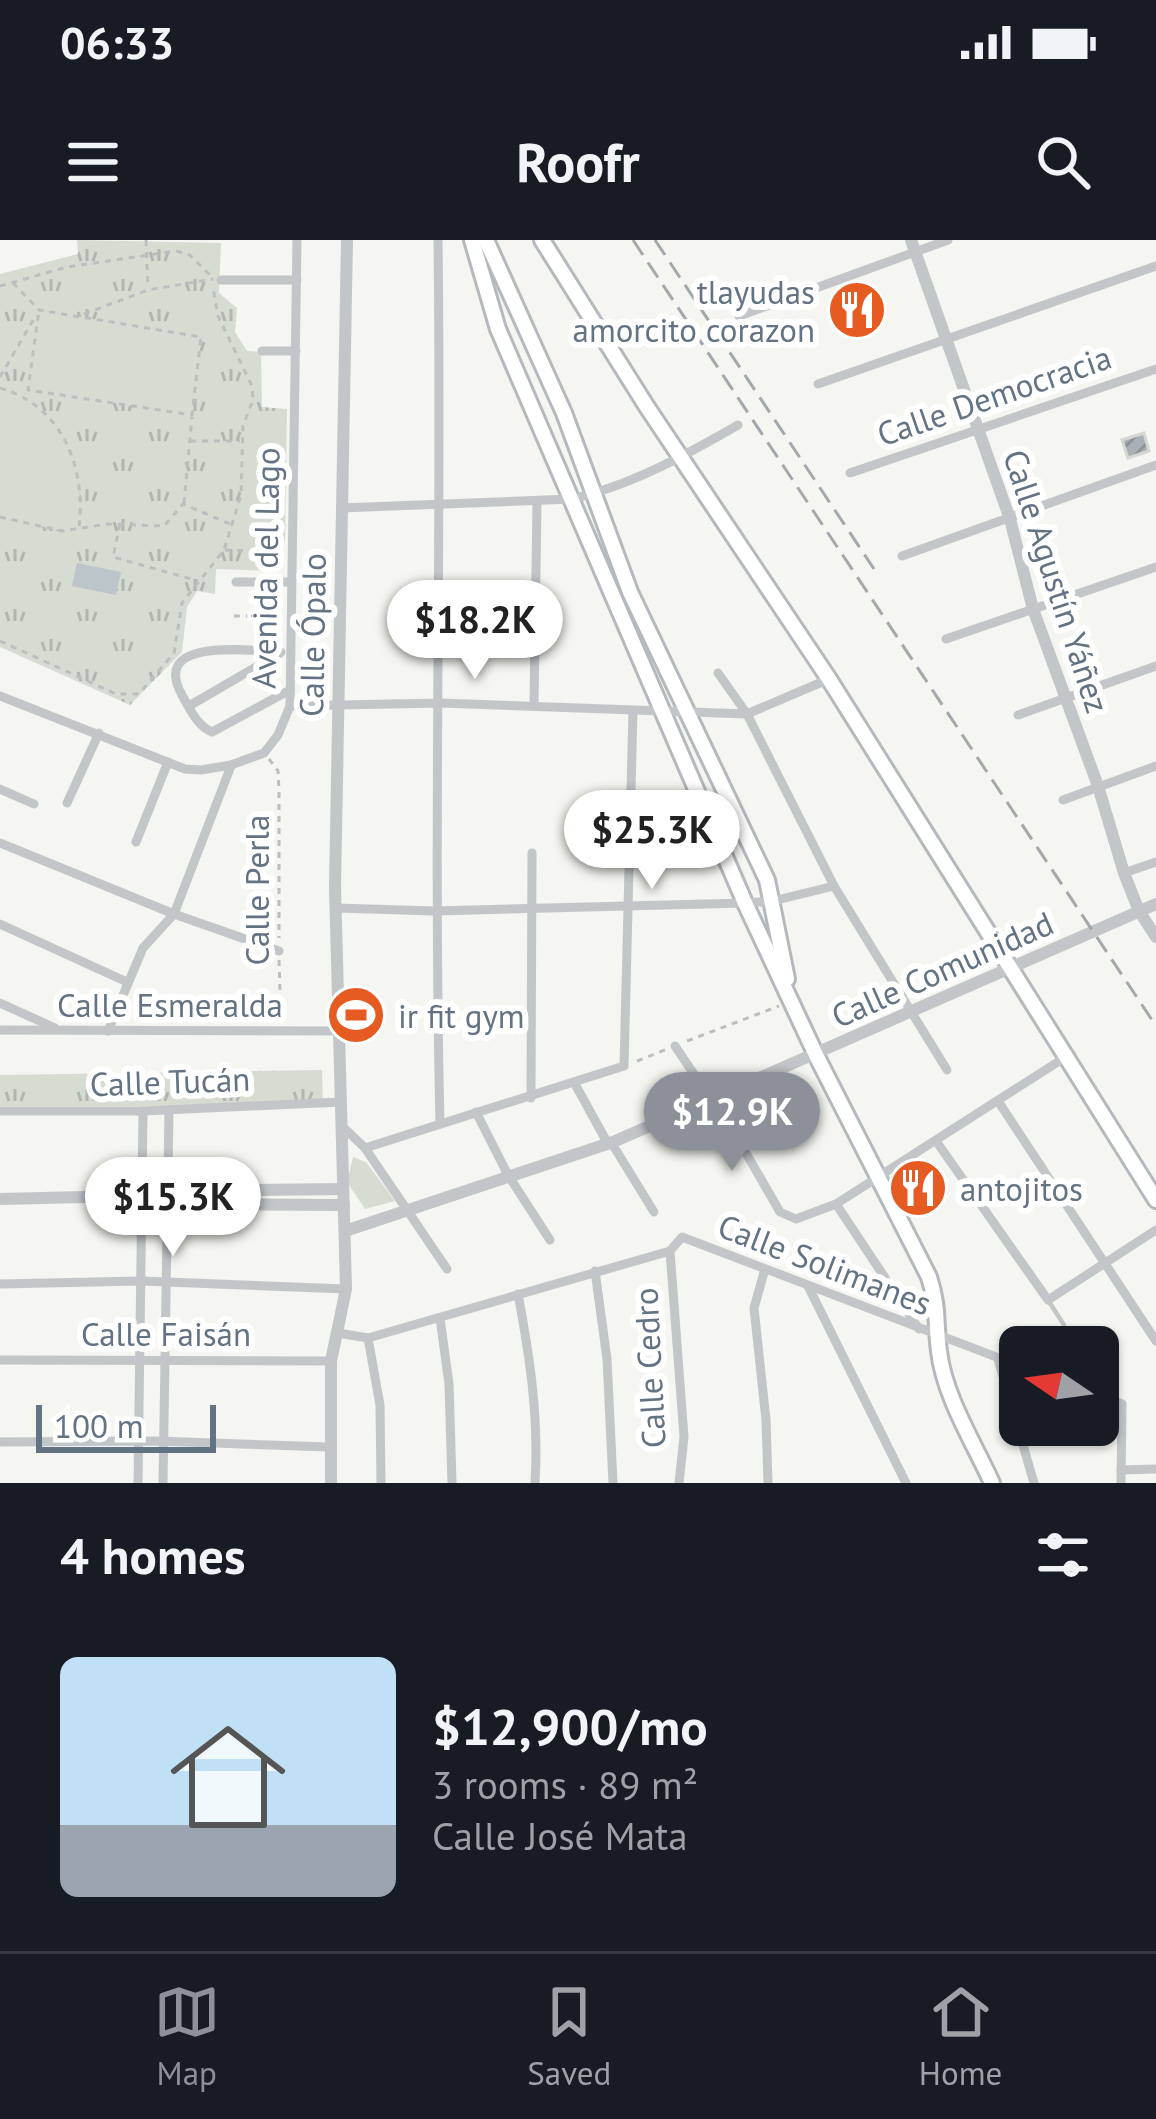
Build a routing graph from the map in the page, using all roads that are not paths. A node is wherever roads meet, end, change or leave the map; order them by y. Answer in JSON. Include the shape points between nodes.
{"nodes":[{"id":1,"x":297,"y":240,"type":"edge"},
{"id":2,"x":347,"y":240,"type":"edge"},
{"id":3,"x":439,"y":240,"type":"edge"},
{"id":4,"x":472,"y":240,"type":"edge"},
{"id":5,"x":486,"y":240,"type":"edge"},
{"id":6,"x":542,"y":240,"type":"edge"},
{"id":7,"x":948,"y":240,"type":"edge"},
{"id":8,"x":913,"y":246,"type":"edge"},
{"id":9,"x":1156,"y":266,"type":"edge"},
{"id":10,"x":217,"y":279,"type":"road end"},
{"id":11,"x":297,"y":280,"type":"junction"},
{"id":12,"x":739,"y":316,"type":"dead end"},
{"id":13,"x":947,"y":340,"type":"junction"},
{"id":14,"x":262,"y":350,"type":"dead end"},
{"id":15,"x":296,"y":351,"type":"junction"},
{"id":16,"x":1156,"y":369,"type":"edge"},
{"id":17,"x":818,"y":384,"type":"dead end"},
{"id":18,"x":738,"y":425,"type":"dead end"},
{"id":19,"x":978,"y":429,"type":"junction"},
{"id":20,"x":682,"y":458,"type":"junction"},
{"id":21,"x":1156,"y":465,"type":"edge"},
{"id":22,"x":850,"y":473,"type":"dead end"},
{"id":23,"x":593,"y":494,"type":"junction"},
{"id":24,"x":571,"y":500,"type":"junction"},
{"id":25,"x":537,"y":503,"type":"junction"},
{"id":26,"x":442,"y":506,"type":"junction"},
{"id":27,"x":341,"y":508,"type":"junction"},
{"id":28,"x":1010,"y":519,"type":"junction"},
{"id":29,"x":902,"y":556,"type":"dead end"},
{"id":30,"x":1156,"y":567,"type":"edge"},
{"id":31,"x":236,"y":582,"type":"dead end"},
{"id":32,"x":291,"y":582,"type":"junction"},
{"id":33,"x":1033,"y":609,"type":"junction"},
{"id":34,"x":946,"y":639,"type":"dead end"},
{"id":35,"x":286,"y":652,"type":"junction"},
{"id":36,"x":1156,"y":666,"type":"edge"},
{"id":37,"x":718,"y":673,"type":"dead end"},
{"id":38,"x":829,"y":679,"type":"junction"},
{"id":39,"x":290,"y":690,"type":"junction"},
{"id":40,"x":0,"y":696,"type":"edge"},
{"id":41,"x":1065,"y":697,"type":"junction"},
{"id":42,"x":440,"y":703,"type":"junction"},
{"id":43,"x":189,"y":706,"type":"junction"},
{"id":44,"x":290,"y":706,"type":"junction"},
{"id":45,"x":338,"y":706,"type":"junction"},
{"id":46,"x":534,"y":706,"type":"junction"},
{"id":47,"x":660,"y":710,"type":"junction"},
{"id":48,"x":632,"y":711,"type":"junction"},
{"id":49,"x":686,"y":712,"type":"junction"},
{"id":50,"x":747,"y":714,"type":"junction"},
{"id":51,"x":1018,"y":715,"type":"dead end"},
{"id":52,"x":99,"y":734,"type":"junction"},
{"id":53,"x":168,"y":762,"type":"junction"},
{"id":54,"x":231,"y":765,"type":"junction"},
{"id":55,"x":1156,"y":766,"type":"edge"},
{"id":56,"x":1098,"y":786,"type":"junction"},
{"id":57,"x":0,"y":789,"type":"edge"},
{"id":58,"x":1064,"y":800,"type":"dead end"},
{"id":59,"x":67,"y":803,"type":"dead end"},
{"id":60,"x":34,"y":804,"type":"dead end"},
{"id":61,"x":136,"y":842,"type":"dead end"},
{"id":62,"x":0,"y":843,"type":"edge"},
{"id":63,"x":532,"y":853,"type":"dead end"},
{"id":64,"x":1156,"y":862,"type":"edge"},
{"id":65,"x":1124,"y":874,"type":"junction"},
{"id":66,"x":834,"y":886,"type":"junction"},
{"id":67,"x":773,"y":901,"type":"junction"},
{"id":68,"x":745,"y":903,"type":"junction"},
{"id":69,"x":1156,"y":904,"type":"edge"},
{"id":70,"x":336,"y":908,"type":"junction"},
{"id":71,"x":629,"y":908,"type":"junction"},
{"id":72,"x":531,"y":909,"type":"junction"},
{"id":73,"x":435,"y":911,"type":"junction"},
{"id":74,"x":1138,"y":911,"type":"junction"},
{"id":75,"x":173,"y":914,"type":"junction"},
{"id":76,"x":0,"y":924,"type":"edge"},
{"id":77,"x":1156,"y":937,"type":"edge"},
{"id":78,"x":279,"y":951,"type":"road end"},
{"id":79,"x":1011,"y":968,"type":"junction"},
{"id":80,"x":128,"y":982,"type":"junction"},
{"id":81,"x":791,"y":1001,"type":"junction"},
{"id":82,"x":0,"y":1003,"type":"edge"},
{"id":83,"x":913,"y":1011,"type":"junction"},
{"id":84,"x":0,"y":1030,"type":"edge"},
{"id":85,"x":62,"y":1031,"type":"junction"},
{"id":86,"x":108,"y":1031,"type":"junction"},
{"id":87,"x":339,"y":1031,"type":"junction"},
{"id":88,"x":674,"y":1046,"type":"road end"},
{"id":89,"x":816,"y":1055,"type":"junction"},
{"id":90,"x":1064,"y":1058,"type":"junction"},
{"id":91,"x":947,"y":1070,"type":"dead end"},
{"id":92,"x":575,"y":1084,"type":"junction"},
{"id":93,"x":531,"y":1098,"type":"junction"},
{"id":94,"x":713,"y":1100,"type":"junction"},
{"id":95,"x":998,"y":1101,"type":"junction"},
{"id":96,"x":341,"y":1102,"type":"junction"},
{"id":97,"x":170,"y":1110,"type":"junction"},
{"id":98,"x":0,"y":1111,"type":"edge"},
{"id":99,"x":143,"y":1111,"type":"junction"},
{"id":100,"x":476,"y":1112,"type":"junction"},
{"id":101,"x":440,"y":1124,"type":"junction"},
{"id":102,"x":343,"y":1126,"type":"junction"},
{"id":103,"x":936,"y":1141,"type":"junction"},
{"id":104,"x":609,"y":1143,"type":"junction"},
{"id":105,"x":364,"y":1148,"type":"junction"},
{"id":106,"x":879,"y":1174,"type":"junction"},
{"id":107,"x":508,"y":1175,"type":"junction"},
{"id":108,"x":343,"y":1189,"type":"junction"},
{"id":109,"x":0,"y":1198,"type":"edge"},
{"id":110,"x":142,"y":1198,"type":"junction"},
{"id":111,"x":168,"y":1198,"type":"junction"},
{"id":112,"x":1156,"y":1200,"type":"edge"},
{"id":113,"x":836,"y":1204,"type":"junction"},
{"id":114,"x":344,"y":1205,"type":"junction"},
{"id":115,"x":406,"y":1210,"type":"junction"},
{"id":116,"x":655,"y":1212,"type":"dead end"},
{"id":117,"x":1156,"y":1230,"type":"edge"},
{"id":118,"x":345,"y":1231,"type":"junction"},
{"id":119,"x":550,"y":1240,"type":"dead end"},
{"id":120,"x":670,"y":1251,"type":"junction"},
{"id":121,"x":1105,"y":1263,"type":"junction"},
{"id":122,"x":447,"y":1269,"type":"dead end"},
{"id":123,"x":765,"y":1269,"type":"junction"},
{"id":124,"x":595,"y":1270,"type":"junction"},
{"id":125,"x":141,"y":1281,"type":"junction"},
{"id":126,"x":166,"y":1282,"type":"junction"},
{"id":127,"x":0,"y":1283,"type":"edge"},
{"id":128,"x":808,"y":1286,"type":"junction"},
{"id":129,"x":346,"y":1289,"type":"junction"},
{"id":130,"x":518,"y":1294,"type":"junction"},
{"id":131,"x":1048,"y":1300,"type":"junction"},
{"id":132,"x":440,"y":1318,"type":"junction"},
{"id":133,"x":1064,"y":1325,"type":"dead end"},
{"id":134,"x":919,"y":1329,"type":"junction"},
{"id":135,"x":338,"y":1334,"type":"junction"},
{"id":136,"x":368,"y":1337,"type":"junction"},
{"id":137,"x":939,"y":1337,"type":"junction"},
{"id":138,"x":1156,"y":1341,"type":"edge"},
{"id":139,"x":140,"y":1359,"type":"junction"},
{"id":140,"x":998,"y":1359,"type":"joint"},
{"id":141,"x":0,"y":1360,"type":"edge"},
{"id":142,"x":166,"y":1360,"type":"junction"},
{"id":143,"x":331,"y":1361,"type":"junction"},
{"id":144,"x":1119,"y":1403,"type":"edge"},
{"id":145,"x":164,"y":1441,"type":"junction"},
{"id":146,"x":0,"y":1442,"type":"edge"},
{"id":147,"x":138,"y":1442,"type":"junction"},
{"id":148,"x":329,"y":1448,"type":"junction"},
{"id":149,"x":1156,"y":1469,"type":"edge"},
{"id":150,"x":1121,"y":1470,"type":"junction"},
{"id":151,"x":138,"y":1483,"type":"edge"},
{"id":152,"x":164,"y":1483,"type":"edge"},
{"id":153,"x":331,"y":1483,"type":"edge"},
{"id":154,"x":381,"y":1483,"type":"edge"},
{"id":155,"x":452,"y":1483,"type":"edge"},
{"id":156,"x":535,"y":1483,"type":"edge"},
{"id":157,"x":614,"y":1483,"type":"edge"},
{"id":158,"x":626,"y":1483,"type":"edge"},
{"id":159,"x":680,"y":1483,"type":"edge"},
{"id":160,"x":768,"y":1483,"type":"edge"},
{"id":161,"x":906,"y":1483,"type":"edge"},
{"id":162,"x":992,"y":1483,"type":"edge"},
{"id":163,"x":1034,"y":1483,"type":"edge"},
{"id":164,"x":1121,"y":1483,"type":"edge"}],
"edges":[{"from":1,"to":11,"type":"street","name":"Avenida del Lago"},
{"from":2,"to":27,"type":"street","name":"Calle Ópalo"},
{"from":3,"to":26,"type":"street"},
{"from":4,"to":24,"type":"main road","via":[[498,329]]},
{"from":5,"to":23,"type":"main road"},
{"from":6,"to":20,"type":"main road"},
{"from":7,"to":8,"type":"street"},
{"from":8,"to":12,"type":"street"},
{"from":8,"to":13,"type":"street","name":"Calle Agustín Yáñez"},
{"from":9,"to":13,"type":"street"},
{"from":10,"to":11,"type":"street"},
{"from":11,"to":15,"type":"street","name":"Avenida del Lago"},
{"from":13,"to":17,"type":"street"},
{"from":13,"to":19,"type":"street","name":"Calle Agustín Yáñez"},
{"from":14,"to":15,"type":"street"},
{"from":15,"to":32,"type":"street","name":"Avenida del Lago"},
{"from":16,"to":19,"type":"street","name":"Calle Democracia"},
{"from":18,"to":20,"type":"street"},
{"from":19,"to":22,"type":"street","name":"Calle Democracia"},
{"from":19,"to":28,"type":"street","name":"Calle Agustín Yáñez"},
{"from":20,"to":23,"type":"street"},
{"from":20,"to":38,"type":"main road"},
{"from":21,"to":28,"type":"street"},
{"from":23,"to":24,"type":"street"},
{"from":23,"to":49,"type":"main road"},
{"from":24,"to":25,"type":"street"},
{"from":24,"to":47,"type":"main road"},
{"from":25,"to":26,"type":"street"},
{"from":25,"to":46,"type":"street"},
{"from":26,"to":27,"type":"street"},
{"from":26,"to":42,"type":"street"},
{"from":27,"to":45,"type":"street","name":"Calle Ópalo"},
{"from":28,"to":29,"type":"street"},
{"from":28,"to":33,"type":"street","name":"Calle Agustín Yáñez"},
{"from":30,"to":33,"type":"street"},
{"from":31,"to":32,"type":"street"},
{"from":32,"to":35,"type":"street","name":"Avenida del Lago"},
{"from":33,"to":34,"type":"street"},
{"from":33,"to":41,"type":"street","name":"Calle Agustín Yáñez"},
{"from":35,"to":39,"type":"street","name":"Avenida del Lago"},
{"from":35,"to":43,"type":"street"},
{"from":35,"to":43,"type":"street","via":[[188,656],[174,677]]},
{"from":36,"to":41,"type":"street"},
{"from":37,"to":50,"type":"street"},
{"from":38,"to":50,"type":"street"},
{"from":38,"to":79,"type":"main road"},
{"from":39,"to":43,"type":"street","via":[[212,732]]},
{"from":39,"to":44,"type":"street","name":"Avenida del Lago"},
{"from":40,"to":52,"type":"street"},
{"from":41,"to":51,"type":"street"},
{"from":41,"to":56,"type":"street","name":"Calle Agustín Yáñez"},
{"from":42,"to":45,"type":"street"},
{"from":42,"to":46,"type":"street"},
{"from":42,"to":73,"type":"street"},
{"from":44,"to":45,"type":"street"},
{"from":44,"to":54,"type":"street","name":"Avenida del Lago","via":[[264,753]]},
{"from":45,"to":70,"type":"street","name":"Calle Ópalo"},
{"from":46,"to":48,"type":"street"},
{"from":47,"to":48,"type":"street"},
{"from":47,"to":49,"type":"street"},
{"from":47,"to":68,"type":"main road"},
{"from":48,"to":71,"type":"street"},
{"from":49,"to":50,"type":"street"},
{"from":49,"to":67,"type":"main road"},
{"from":50,"to":66,"type":"street"},
{"from":52,"to":53,"type":"street"},
{"from":52,"to":59,"type":"street"},
{"from":53,"to":54,"type":"street","via":[[201,770]]},
{"from":53,"to":61,"type":"street"},
{"from":54,"to":75,"type":"street"},
{"from":55,"to":56,"type":"street"},
{"from":56,"to":58,"type":"street"},
{"from":56,"to":65,"type":"street","name":"Calle Agustín Yáñez"},
{"from":57,"to":60,"type":"street"},
{"from":62,"to":75,"type":"street"},
{"from":63,"to":72,"type":"street"},
{"from":64,"to":65,"type":"street"},
{"from":65,"to":74,"type":"street","name":"Calle Agustín Yáñez"},
{"from":66,"to":67,"type":"street"},
{"from":66,"to":83,"type":"street"},
{"from":67,"to":68,"type":"street"},
{"from":67,"to":81,"type":"main road"},
{"from":68,"to":71,"type":"street"},
{"from":68,"to":81,"type":"main road"},
{"from":69,"to":74,"type":"street","name":"Calle Comunidad"},
{"from":70,"to":73,"type":"street"},
{"from":70,"to":87,"type":"street","name":"Calle Ópalo"},
{"from":71,"to":72,"type":"street"},
{"from":71,"to":92,"type":"street","via":[[624,1066]]},
{"from":72,"to":73,"type":"street"},
{"from":72,"to":93,"type":"street"},
{"from":73,"to":101,"type":"street"},
{"from":74,"to":77,"type":"street","name":"Calle Agustín Yáñez"},
{"from":74,"to":79,"type":"street","name":"Calle Comunidad"},
{"from":75,"to":78,"type":"street"},
{"from":75,"to":80,"type":"street","via":[[143,948]]},
{"from":76,"to":80,"type":"street"},
{"from":79,"to":83,"type":"street","name":"Calle Comunidad"},
{"from":79,"to":90,"type":"main road"},
{"from":80,"to":86,"type":"street"},
{"from":81,"to":89,"type":"main road"},
{"from":82,"to":85,"type":"street"},
{"from":83,"to":89,"type":"street","name":"Calle Comunidad"},
{"from":83,"to":91,"type":"street"},
{"from":84,"to":85,"type":"street","name":"Calle Esmeralda"},
{"from":85,"to":86,"type":"street","name":"Calle Esmeralda"},
{"from":86,"to":87,"type":"street","name":"Calle Esmeralda"},
{"from":87,"to":96,"type":"street","name":"Calle Ópalo"},
{"from":88,"to":94,"type":"street"},
{"from":89,"to":94,"type":"street","name":"Calle Comunidad"},
{"from":89,"to":106,"type":"main road"},
{"from":90,"to":95,"type":"street"},
{"from":90,"to":112,"type":"main road"},
{"from":92,"to":93,"type":"street"},
{"from":92,"to":104,"type":"street"},
{"from":93,"to":100,"type":"street"},
{"from":94,"to":104,"type":"street","name":"Calle Comunidad"},
{"from":94,"to":113,"type":"street","via":[[787,1217]]},
{"from":95,"to":103,"type":"street"},
{"from":95,"to":121,"type":"street"},
{"from":96,"to":97,"type":"street","name":"Calle Tucán"},
{"from":96,"to":102,"type":"street","name":"Calle Ópalo"},
{"from":97,"to":99,"type":"street","name":"Calle Tucán"},
{"from":97,"to":111,"type":"street"},
{"from":98,"to":99,"type":"street","name":"Calle Tucán"},
{"from":99,"to":110,"type":"street"},
{"from":100,"to":101,"type":"street"},
{"from":100,"to":107,"type":"street"},
{"from":101,"to":105,"type":"street"},
{"from":102,"to":105,"type":"street"},
{"from":102,"to":108,"type":"street","name":"Calle Ópalo"},
{"from":103,"to":106,"type":"street"},
{"from":103,"to":131,"type":"street"},
{"from":104,"to":107,"type":"street","name":"Calle Comunidad"},
{"from":104,"to":116,"type":"street"},
{"from":105,"to":115,"type":"street"},
{"from":106,"to":113,"type":"street"},
{"from":106,"to":137,"type":"main road","via":[[929,1276]]},
{"from":107,"to":115,"type":"street","name":"Calle Comunidad"},
{"from":107,"to":119,"type":"street"},
{"from":108,"to":111,"type":"street"},
{"from":108,"to":114,"type":"street","name":"Calle Ópalo"},
{"from":109,"to":110,"type":"street"},
{"from":110,"to":111,"type":"street"},
{"from":110,"to":125,"type":"street"},
{"from":111,"to":114,"type":"street"},
{"from":111,"to":126,"type":"street"},
{"from":113,"to":134,"type":"street"},
{"from":114,"to":118,"type":"street","name":"Calle Ópalo"},
{"from":115,"to":118,"type":"street","name":"Calle Comunidad"},
{"from":115,"to":122,"type":"street"},
{"from":117,"to":121,"type":"street"},
{"from":118,"to":129,"type":"street","name":"Calle Ópalo"},
{"from":120,"to":123,"type":"street","name":"Calle Solimanes","via":[[682,1237]]},
{"from":120,"to":124,"type":"street","name":"Calle Solimanes"},
{"from":120,"to":159,"type":"street","name":"Calle Cedro"},
{"from":121,"to":131,"type":"street"},
{"from":121,"to":138,"type":"street"},
{"from":123,"to":128,"type":"street","name":"Calle Solimanes"},
{"from":123,"to":160,"type":"street","via":[[754,1308]]},
{"from":124,"to":130,"type":"street","name":"Calle Solimanes"},
{"from":124,"to":157,"type":"street"},
{"from":125,"to":126,"type":"street"},
{"from":125,"to":127,"type":"street"},
{"from":125,"to":139,"type":"street"},
{"from":126,"to":129,"type":"street"},
{"from":126,"to":142,"type":"street"},
{"from":128,"to":134,"type":"street","name":"Calle Solimanes"},
{"from":128,"to":161,"type":"street"},
{"from":129,"to":135,"type":"street","name":"Calle Ópalo"},
{"from":130,"to":132,"type":"street","name":"Calle Solimanes"},
{"from":130,"to":156,"type":"street","via":[[532,1365]]},
{"from":131,"to":133,"type":"lane"},
{"from":132,"to":136,"type":"street","name":"Calle Solimanes"},
{"from":132,"to":155,"type":"street"},
{"from":134,"to":137,"type":"street","name":"Calle Solimanes"},
{"from":135,"to":136,"type":"street","name":"Calle Solimanes"},
{"from":135,"to":143,"type":"street","name":"Calle Ópalo"},
{"from":136,"to":154,"type":"street"},
{"from":137,"to":140,"type":"street","name":"Calle Solimanes"},
{"from":137,"to":162,"type":"main road","via":[[944,1372]]},
{"from":139,"to":141,"type":"street","name":"Calle Faisán"},
{"from":139,"to":142,"type":"street","name":"Calle Faisán"},
{"from":139,"to":147,"type":"street"},
{"from":140,"to":163,"type":"street"},
{"from":142,"to":143,"type":"street","name":"Calle Faisán"},
{"from":142,"to":145,"type":"street"},
{"from":143,"to":148,"type":"street","name":"Calle Ópalo"},
{"from":144,"to":150,"type":"street"},
{"from":145,"to":147,"type":"street"},
{"from":145,"to":148,"type":"street"},
{"from":145,"to":152,"type":"street"},
{"from":146,"to":147,"type":"street"},
{"from":147,"to":151,"type":"street"},
{"from":148,"to":153,"type":"street","name":"Calle Ópalo"},
{"from":149,"to":150,"type":"street"},
{"from":150,"to":164,"type":"street"},
{"from":157,"to":158,"type":"street"}]}
